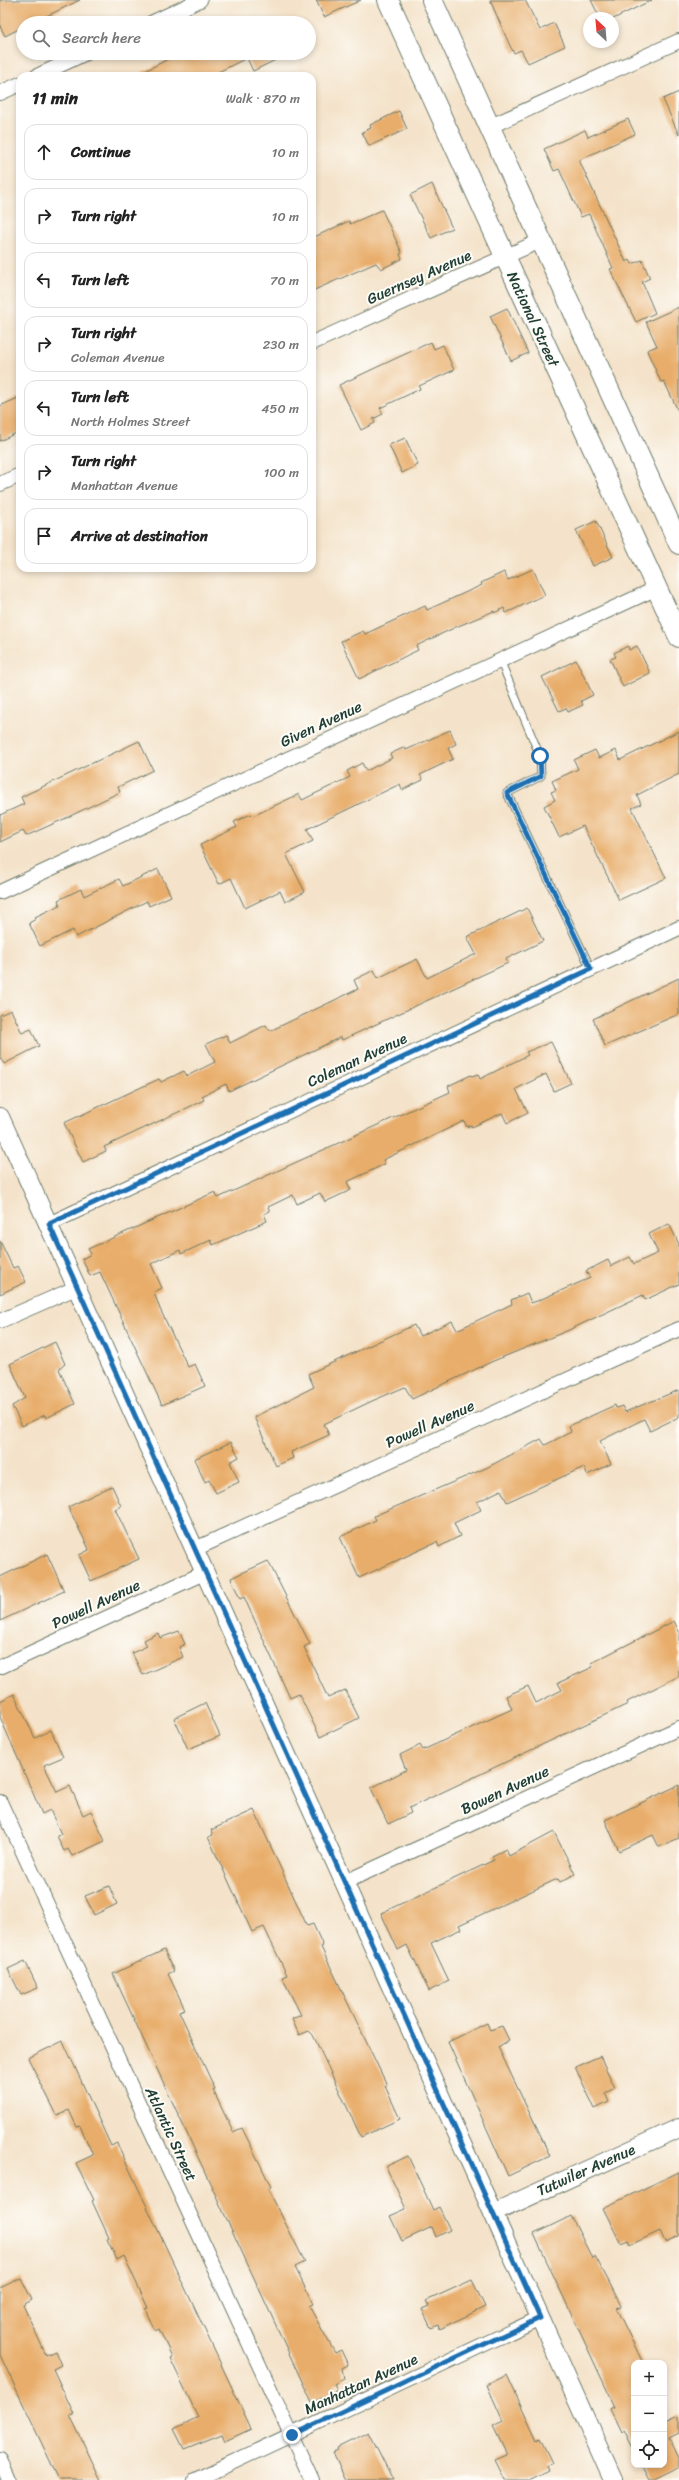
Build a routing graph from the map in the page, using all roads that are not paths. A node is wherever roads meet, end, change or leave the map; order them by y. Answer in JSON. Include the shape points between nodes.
{"nodes":[{"id":1,"x":200,"y":0,"type":"edge"},
{"id":2,"x":388,"y":0,"type":"edge"},
{"id":3,"x":432,"y":0,"type":"edge"},
{"id":4,"x":166,"y":16,"type":"edge"},
{"id":5,"x":679,"y":41,"type":"edge"},
{"id":6,"x":71,"y":60,"type":"edge"},
{"id":7,"x":46,"y":72,"type":"edge"},
{"id":8,"x":16,"y":86,"type":"edge"},
{"id":9,"x":0,"y":93,"type":"edge"},
{"id":10,"x":491,"y":126,"type":"junction"},
{"id":11,"x":540,"y":241,"type":"junction"},
{"id":12,"x":505,"y":257,"type":"junction"},
{"id":13,"x":316,"y":341,"type":"edge"},
{"id":14,"x":16,"y":477,"type":"edge"},
{"id":15,"x":0,"y":484,"type":"edge"},
{"id":16,"x":679,"y":544,"type":"edge"},
{"id":17,"x":657,"y":588,"type":"junction"},
{"id":18,"x":679,"y":637,"type":"edge"},
{"id":19,"x":500,"y":660,"type":"junction"},
{"id":20,"x":0,"y":892,"type":"edge"},
{"id":21,"x":679,"y":928,"type":"edge"},
{"id":22,"x":591,"y":969,"type":"junction"},
{"id":23,"x":0,"y":1117,"type":"edge"},
{"id":24,"x":49,"y":1224,"type":"junction"},
{"id":25,"x":78,"y":1287,"type":"junction"},
{"id":26,"x":0,"y":1321,"type":"edge"},
{"id":27,"x":679,"y":1329,"type":"edge"},
{"id":28,"x":195,"y":1549,"type":"junction"},
{"id":29,"x":206,"y":1572,"type":"junction"},
{"id":30,"x":0,"y":1667,"type":"edge"},
{"id":31,"x":679,"y":1728,"type":"edge"},
{"id":32,"x":0,"y":1802,"type":"edge"},
{"id":33,"x":345,"y":1882,"type":"junction"},
{"id":34,"x":679,"y":2128,"type":"edge"},
{"id":35,"x":493,"y":2213,"type":"junction"},
{"id":36,"x":540,"y":2318,"type":"junction"},
{"id":37,"x":292,"y":2435,"type":"junction"},
{"id":38,"x":0,"y":2458,"type":"edge"},
{"id":39,"x":9,"y":2480,"type":"edge"},
{"id":40,"x":195,"y":2480,"type":"edge"},
{"id":41,"x":312,"y":2480,"type":"edge"},
{"id":42,"x":613,"y":2480,"type":"edge"}],
"edges":[{"from":1,"to":4,"type":"street"},
{"from":2,"to":12,"type":"main road","name":"National Street"},
{"from":3,"to":10,"type":"main road"},
{"from":5,"to":10,"type":"street"},
{"from":6,"to":7,"type":"street"},
{"from":8,"to":9,"type":"street"},
{"from":10,"to":11,"type":"main road"},
{"from":11,"to":12,"type":"street","name":"Guernsey Avenue"},
{"from":11,"to":16,"type":"main road"},
{"from":12,"to":13,"type":"street","name":"Guernsey Avenue"},
{"from":12,"to":17,"type":"main road","name":"National Street"},
{"from":14,"to":15,"type":"street"},
{"from":17,"to":18,"type":"main road","name":"National Street"},
{"from":17,"to":19,"type":"street","name":"Given Avenue"},
{"from":19,"to":20,"type":"street","name":"Given Avenue"},
{"from":19,"to":22,"type":"lane","via":[[542,764],[541,776],[507,793]]},
{"from":21,"to":22,"type":"street","name":"Coleman Avenue"},
{"from":22,"to":24,"type":"street","name":"Coleman Avenue"},
{"from":23,"to":24,"type":"street"},
{"from":24,"to":25,"type":"street"},
{"from":25,"to":26,"type":"street"},
{"from":25,"to":28,"type":"street"},
{"from":27,"to":28,"type":"street","name":"Powell Avenue"},
{"from":28,"to":29,"type":"street"},
{"from":29,"to":30,"type":"street","name":"Powell Avenue"},
{"from":29,"to":33,"type":"street"},
{"from":31,"to":33,"type":"street","name":"Bowen Avenue"},
{"from":32,"to":37,"type":"street","name":"Atlantic Street"},
{"from":33,"to":35,"type":"street"},
{"from":34,"to":35,"type":"street","name":"Tutwiler Avenue"},
{"from":35,"to":36,"type":"street"},
{"from":36,"to":37,"type":"street","name":"Manhattan Avenue"},
{"from":36,"to":42,"type":"street"},
{"from":37,"to":40,"type":"street","name":"Manhattan Avenue"},
{"from":37,"to":41,"type":"street","name":"Atlantic Street"},
{"from":38,"to":39,"type":"street"}]}
